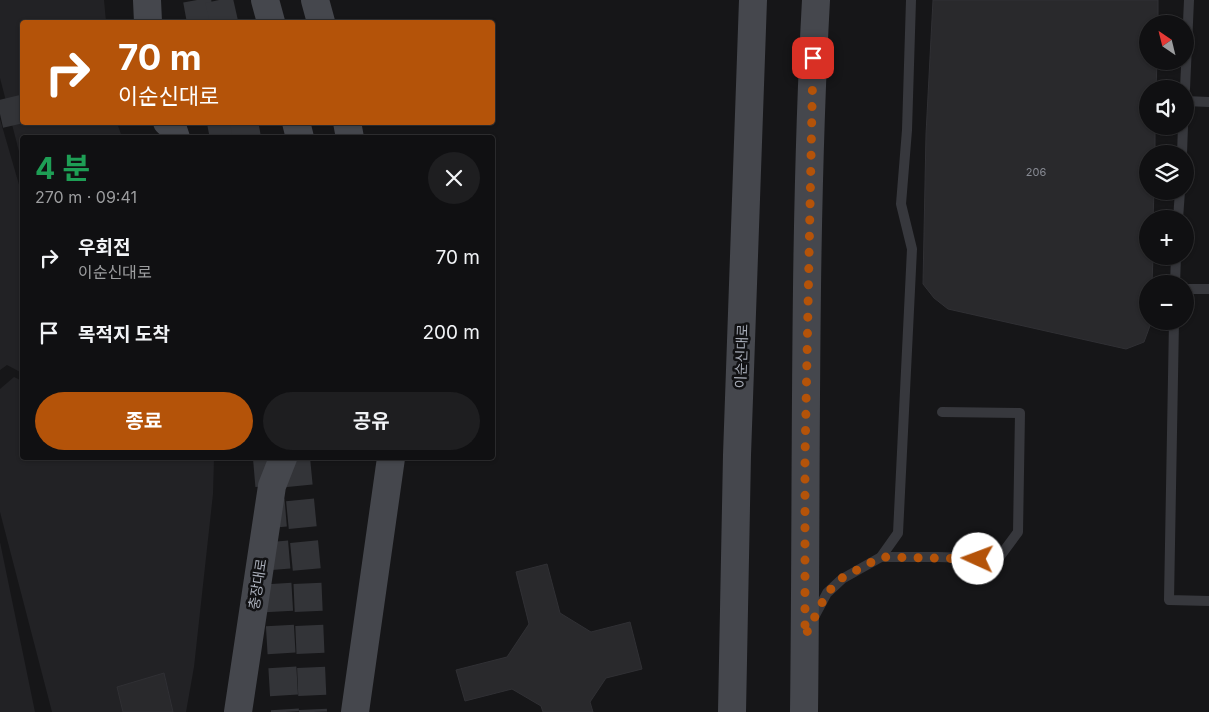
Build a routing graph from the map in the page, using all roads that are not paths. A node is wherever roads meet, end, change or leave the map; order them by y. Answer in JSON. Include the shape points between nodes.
{"nodes":[{"id":1,"x":147,"y":0,"type":"edge"},
{"id":2,"x":266,"y":0,"type":"edge"},
{"id":3,"x":315,"y":0,"type":"edge"},
{"id":4,"x":753,"y":0,"type":"edge"},
{"id":5,"x":816,"y":0,"type":"edge"},
{"id":6,"x":910,"y":0,"type":"edge"},
{"id":7,"x":1190,"y":0,"type":"edge"},
{"id":8,"x":148,"y":20,"type":"edge"},
{"id":9,"x":271,"y":20,"type":"edge"},
{"id":10,"x":320,"y":20,"type":"edge"},
{"id":11,"x":1186,"y":80,"type":"edge"},
{"id":12,"x":1194,"y":101,"type":"edge"},
{"id":13,"x":1209,"y":102,"type":"edge"},
{"id":14,"x":1194,"y":289,"type":"edge"},
{"id":15,"x":1209,"y":289,"type":"edge"},
{"id":16,"x":1174,"y":330,"type":"edge"},
{"id":17,"x":942,"y":412,"type":"dead end"},
{"id":18,"x":268,"y":460,"type":"edge"},
{"id":19,"x":282,"y":460,"type":"edge"},
{"id":20,"x":391,"y":460,"type":"edge"},
{"id":21,"x":272,"y":486,"type":"junction"},
{"id":22,"x":881,"y":557,"type":"junction"},
{"id":23,"x":1209,"y":602,"type":"edge"},
{"id":24,"x":805,"y":636,"type":"junction"},
{"id":25,"x":238,"y":712,"type":"edge"},
{"id":26,"x":355,"y":712,"type":"edge"},
{"id":27,"x":732,"y":712,"type":"edge"},
{"id":28,"x":804,"y":712,"type":"edge"}],
"edges":[{"from":1,"to":8,"type":"street"},
{"from":2,"to":9,"type":"street"},
{"from":3,"to":10,"type":"street"},
{"from":4,"to":27,"type":"street","name":"이순신대로","via":[[737,446]]},
{"from":5,"to":24,"type":"street","via":[[811,96],[805,428]]},
{"from":6,"to":22,"type":"lane","via":[[907,130],[901,204],[912,249],[898,533]]},
{"from":7,"to":11,"type":"lane"},
{"from":12,"to":13,"type":"lane"},
{"from":14,"to":15,"type":"lane"},
{"from":16,"to":23,"type":"lane","via":[[1169,600]]},
{"from":17,"to":22,"type":"lane","via":[[1020,413],[1018,532],[998,560]]},
{"from":18,"to":21,"type":"street"},
{"from":19,"to":21,"type":"street","name":"충장대로"},
{"from":20,"to":26,"type":"street"},
{"from":21,"to":25,"type":"street","name":"충장대로"},
{"from":22,"to":24,"type":"lane","via":[[842,578],[827,593]]},
{"from":24,"to":28,"type":"street"}]}
